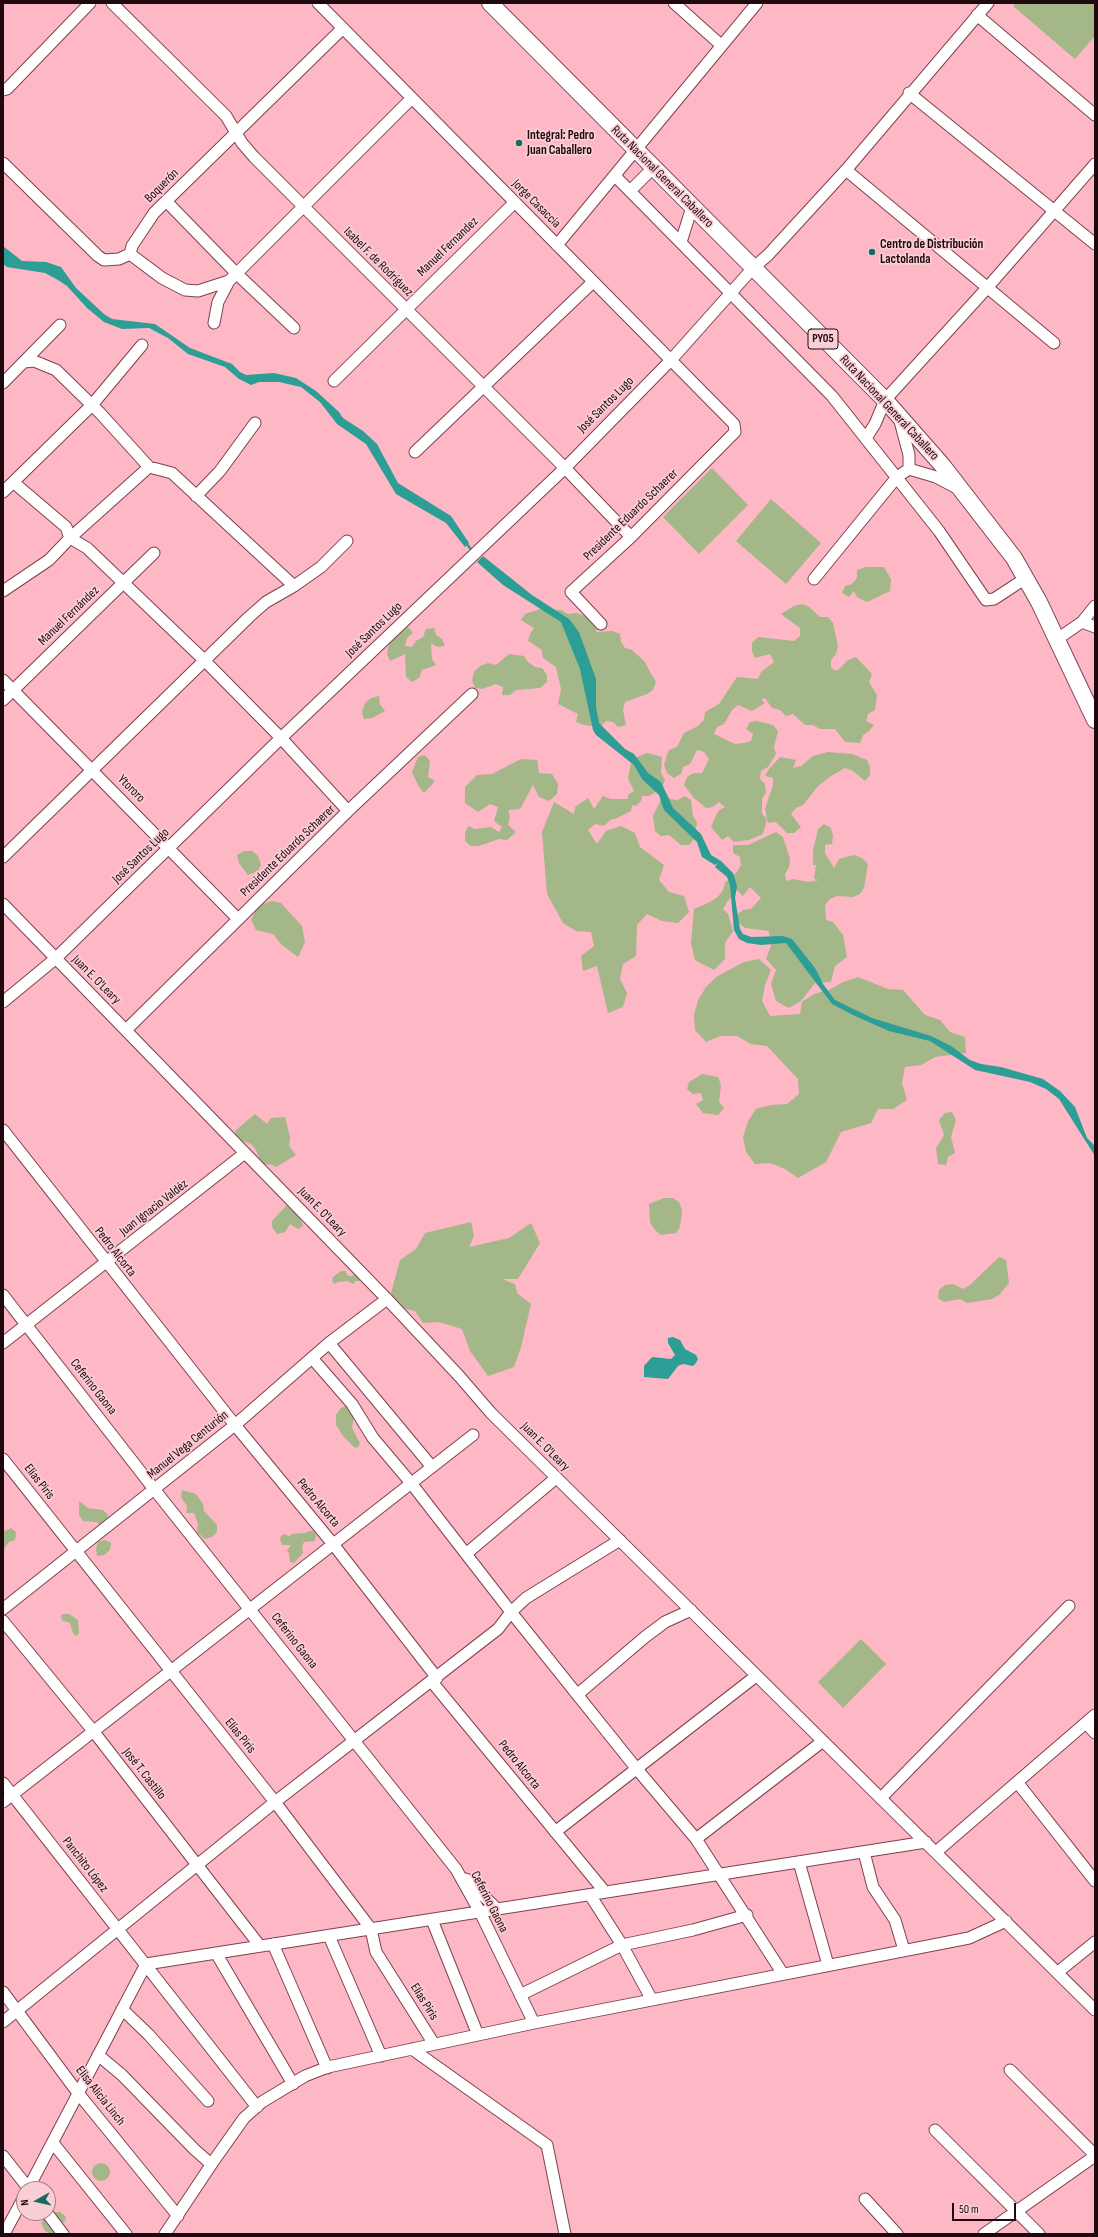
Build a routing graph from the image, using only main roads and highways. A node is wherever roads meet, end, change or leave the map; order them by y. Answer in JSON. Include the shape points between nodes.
{"nodes":[{"id":1,"x":490,"y":3,"type":"edge"},
{"id":2,"x":1095,"y":720,"type":"edge"}],
"edges":[{"from":1,"to":2,"type":"highway","name":"Ruta Nacional General Caballero","number":"PY05","via":[[885,400],[965,492],[1014,558],[1040,602]]}]}
